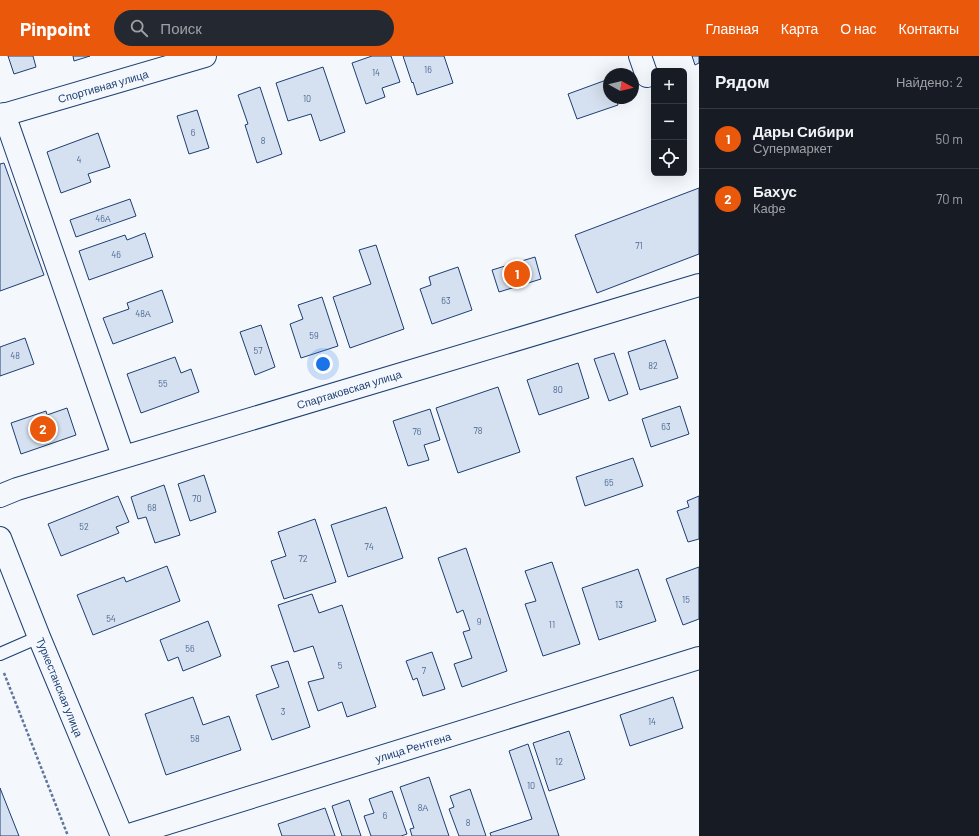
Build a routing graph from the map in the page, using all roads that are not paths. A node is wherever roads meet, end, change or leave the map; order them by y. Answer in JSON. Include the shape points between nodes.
{"nodes":[{"id":1,"x":205,"y":56,"type":"edge"},
{"id":2,"x":2,"y":115,"type":"edge"},
{"id":3,"x":699,"y":285,"type":"edge"},
{"id":4,"x":123,"y":456,"type":"junction"},
{"id":5,"x":0,"y":496,"type":"edge"},
{"id":6,"x":0,"y":538,"type":"edge"},
{"id":7,"x":39,"y":637,"type":"junction"},
{"id":8,"x":0,"y":654,"type":"edge"},
{"id":9,"x":699,"y":658,"type":"edge"},
{"id":10,"x":122,"y":836,"type":"edge"},
{"id":11,"x":126,"y":836,"type":"edge"}],
"edges":[{"from":1,"to":2,"type":"street","name":"Спортивная улица"},
{"from":2,"to":4,"type":"street"},
{"from":3,"to":4,"type":"street","name":"Спартаковская улица"},
{"from":4,"to":5,"type":"street","name":"Спартаковская улица"},
{"from":6,"to":7,"type":"street","name":"Туркестанская улица"},
{"from":7,"to":8,"type":"lane"},
{"from":7,"to":10,"type":"street","name":"Туркестанская улица"},
{"from":9,"to":11,"type":"street","name":"улица Рентгена"}]}
